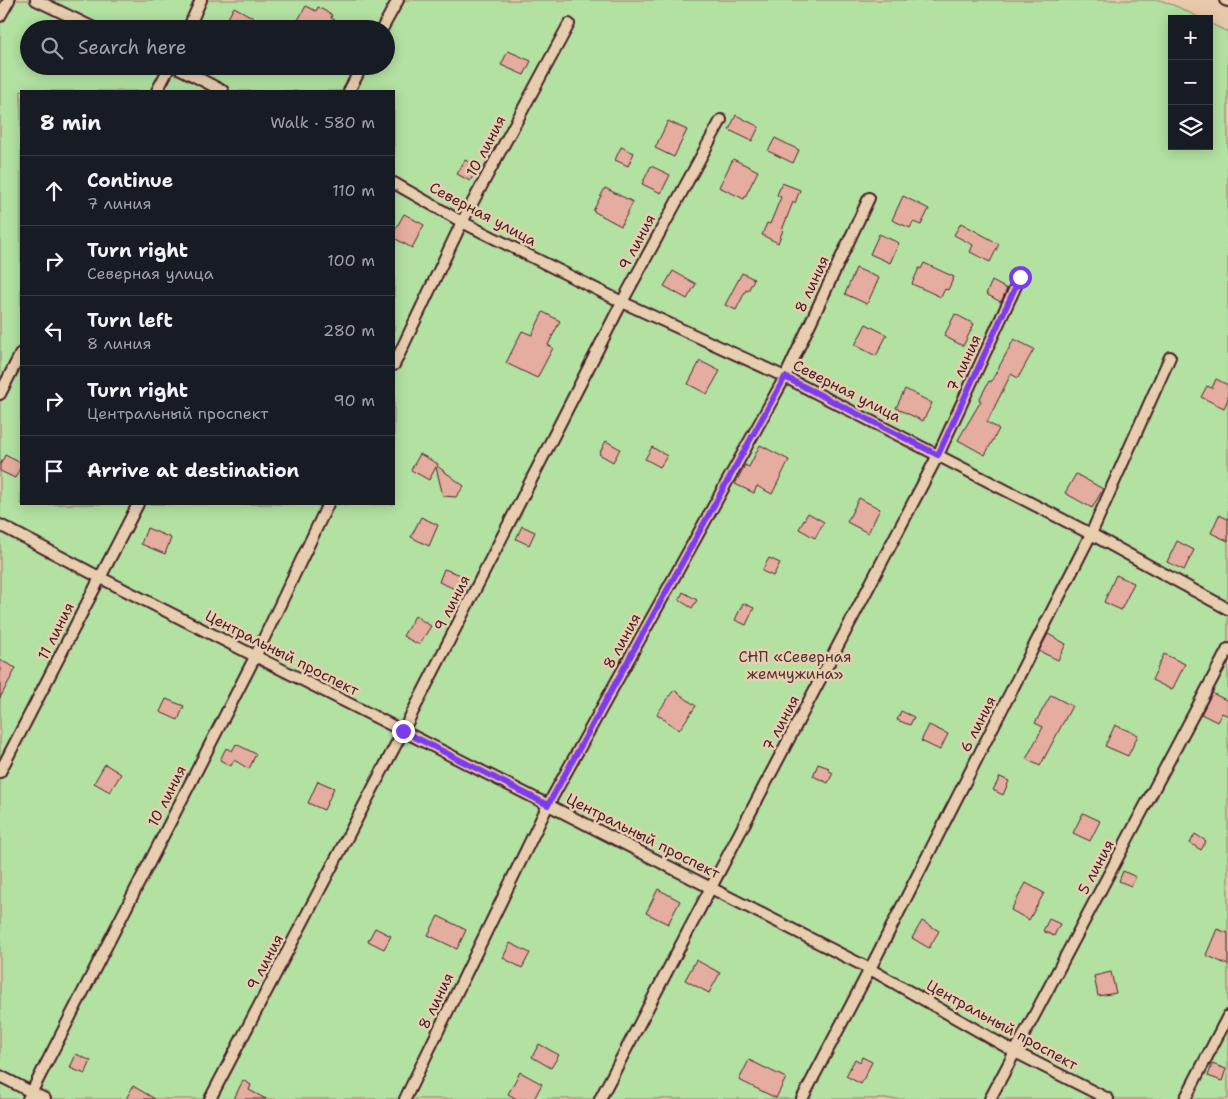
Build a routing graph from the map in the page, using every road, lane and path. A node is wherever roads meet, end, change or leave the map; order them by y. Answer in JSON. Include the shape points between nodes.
{"nodes":[{"id":1,"x":9,"y":0,"type":"edge"},
{"id":2,"x":36,"y":0,"type":"edge"},
{"id":3,"x":201,"y":0,"type":"edge"},
{"id":4,"x":398,"y":0,"type":"edge"},
{"id":5,"x":0,"y":16,"type":"edge"},
{"id":6,"x":77,"y":20,"type":"edge"},
{"id":7,"x":192,"y":20,"type":"edge"},
{"id":8,"x":387,"y":20,"type":"edge"},
{"id":9,"x":569,"y":24,"type":"dead end"},
{"id":10,"x":165,"y":75,"type":"edge"},
{"id":11,"x":192,"y":75,"type":"edge"},
{"id":12,"x":357,"y":75,"type":"edge"},
{"id":13,"x":158,"y":90,"type":"edge"},
{"id":14,"x":221,"y":90,"type":"edge"},
{"id":15,"x":350,"y":90,"type":"edge"},
{"id":16,"x":721,"y":120,"type":"dead end"},
{"id":17,"x":395,"y":185,"type":"edge"},
{"id":18,"x":869,"y":198,"type":"dead end"},
{"id":19,"x":462,"y":222,"type":"junction"},
{"id":20,"x":1020,"y":277,"type":"dead end"},
{"id":21,"x":622,"y":302,"type":"junction"},
{"id":22,"x":20,"y":355,"type":"edge"},
{"id":23,"x":1170,"y":357,"type":"dead end"},
{"id":24,"x":395,"y":364,"type":"edge"},
{"id":25,"x":785,"y":377,"type":"junction"},
{"id":26,"x":0,"y":394,"type":"edge"},
{"id":27,"x":938,"y":455,"type":"junction"},
{"id":28,"x":138,"y":505,"type":"edge"},
{"id":29,"x":328,"y":505,"type":"edge"},
{"id":30,"x":0,"y":526,"type":"edge"},
{"id":31,"x":1091,"y":534,"type":"junction"},
{"id":32,"x":101,"y":578,"type":"junction"},
{"id":33,"x":1228,"y":609,"type":"edge"},
{"id":34,"x":1228,"y":648,"type":"edge"},
{"id":35,"x":255,"y":657,"type":"junction"},
{"id":36,"x":403,"y":731,"type":"junction"},
{"id":37,"x":0,"y":772,"type":"edge"},
{"id":38,"x":548,"y":805,"type":"junction"},
{"id":39,"x":711,"y":888,"type":"junction"},
{"id":40,"x":870,"y":969,"type":"junction"},
{"id":41,"x":1228,"y":1016,"type":"edge"},
{"id":42,"x":1015,"y":1052,"type":"junction"},
{"id":43,"x":0,"y":1076,"type":"edge"},
{"id":44,"x":30,"y":1096,"type":"edge"},
{"id":45,"x":45,"y":1099,"type":"edge"},
{"id":46,"x":210,"y":1099,"type":"edge"},
{"id":47,"x":405,"y":1099,"type":"edge"},
{"id":48,"x":600,"y":1099,"type":"edge"},
{"id":49,"x":802,"y":1099,"type":"edge"},
{"id":50,"x":990,"y":1099,"type":"edge"},
{"id":51,"x":1108,"y":1099,"type":"edge"},
{"id":52,"x":1185,"y":1099,"type":"edge"}],
"edges":[{"from":1,"to":5,"type":"street"},
{"from":2,"to":6,"type":"street"},
{"from":3,"to":7,"type":"street"},
{"from":4,"to":8,"type":"street"},
{"from":9,"to":19,"type":"street","name":"10 линия"},
{"from":10,"to":13,"type":"street"},
{"from":11,"to":14,"type":"street"},
{"from":12,"to":15,"type":"street"},
{"from":16,"to":21,"type":"street","name":"9 линия"},
{"from":17,"to":19,"type":"street","name":"Северная улица"},
{"from":18,"to":25,"type":"street","name":"8 линия"},
{"from":19,"to":21,"type":"street","name":"Северная улица"},
{"from":19,"to":24,"type":"street","name":"10 линия"},
{"from":20,"to":27,"type":"street","name":"7 линия"},
{"from":21,"to":25,"type":"street","name":"Северная улица"},
{"from":21,"to":36,"type":"street","name":"9 линия"},
{"from":22,"to":26,"type":"street"},
{"from":23,"to":31,"type":"street","name":"6 линия"},
{"from":25,"to":27,"type":"street","name":"Северная улица"},
{"from":25,"to":38,"type":"street","name":"8 линия"},
{"from":27,"to":31,"type":"street","name":"Северная улица"},
{"from":27,"to":39,"type":"street","name":"7 линия"},
{"from":28,"to":32,"type":"street","name":"11 линия"},
{"from":29,"to":35,"type":"street","name":"10 линия"},
{"from":30,"to":32,"type":"street","name":"Центральный проспект"},
{"from":31,"to":33,"type":"street","name":"Северная улица"},
{"from":31,"to":40,"type":"street","name":"6 линия"},
{"from":32,"to":35,"type":"street","name":"Центральный проспект"},
{"from":32,"to":37,"type":"street","name":"11 линия"},
{"from":34,"to":42,"type":"street","name":"5 линия"},
{"from":35,"to":36,"type":"street","name":"Центральный проспект"},
{"from":35,"to":44,"type":"street","name":"10 линия"},
{"from":36,"to":38,"type":"street","name":"Центральный проспект"},
{"from":36,"to":46,"type":"street","name":"9 линия"},
{"from":38,"to":39,"type":"street","name":"Центральный проспект"},
{"from":38,"to":47,"type":"street","name":"8 линия"},
{"from":39,"to":40,"type":"street","name":"Центральный проспект"},
{"from":39,"to":48,"type":"street","name":"7 линия"},
{"from":40,"to":42,"type":"street","name":"Центральный проспект"},
{"from":40,"to":49,"type":"street","name":"6 линия"},
{"from":41,"to":52,"type":"street"},
{"from":42,"to":50,"type":"street","name":"5 линия"},
{"from":42,"to":51,"type":"street","name":"Центральный проспект"},
{"from":43,"to":44,"type":"street"},
{"from":44,"to":45,"type":"street"}]}
